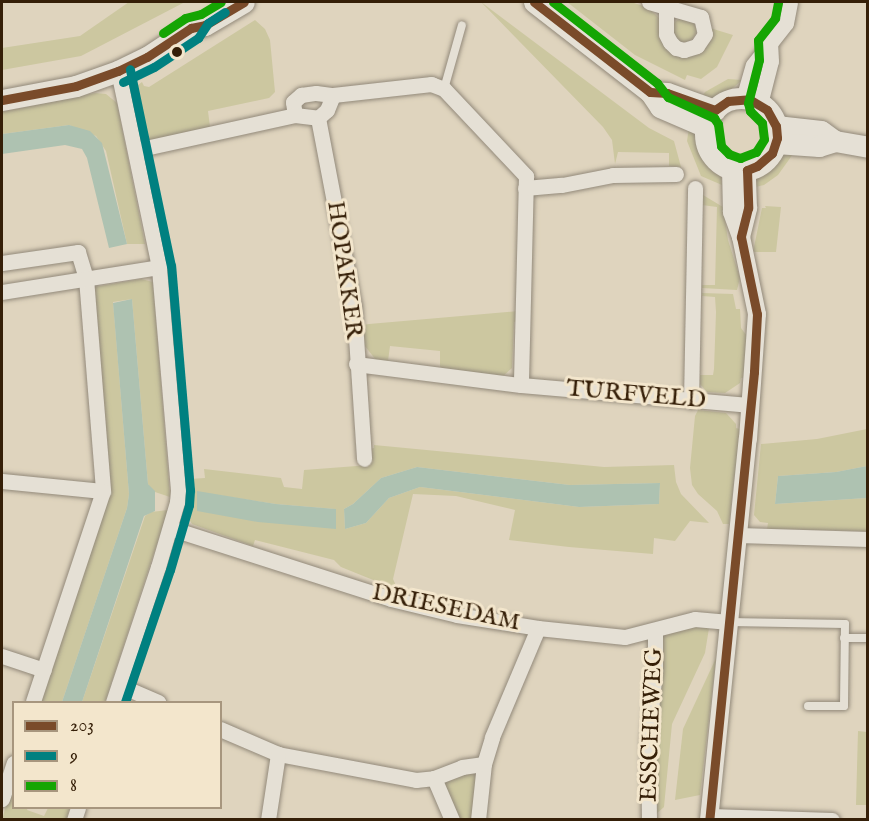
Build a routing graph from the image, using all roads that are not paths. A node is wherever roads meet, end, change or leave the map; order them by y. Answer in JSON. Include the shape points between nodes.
{"nodes":[{"id":1,"x":218,"y":2,"type":"edge"},
{"id":2,"x":244,"y":2,"type":"edge"},
{"id":3,"x":534,"y":2,"type":"edge"},
{"id":4,"x":649,"y":2,"type":"edge"},
{"id":5,"x":790,"y":2,"type":"edge"},
{"id":6,"x":666,"y":8,"type":"dead end"},
{"id":7,"x":462,"y":25,"type":"dead end"},
{"id":8,"x":191,"y":28,"type":"junction"},
{"id":9,"x":118,"y":71,"type":"junction"},
{"id":10,"x":444,"y":89,"type":"junction"},
{"id":11,"x":333,"y":95,"type":"junction"},
{"id":12,"x":2,"y":100,"type":"edge"},
{"id":13,"x":752,"y":101,"type":"junction"},
{"id":14,"x":295,"y":115,"type":"junction"},
{"id":15,"x":318,"y":118,"type":"junction"},
{"id":16,"x":710,"y":119,"type":"junction"},
{"id":17,"x":776,"y":134,"type":"junction"},
{"id":18,"x":867,"y":147,"type":"edge"},
{"id":19,"x":136,"y":150,"type":"junction"},
{"id":20,"x":739,"y":169,"type":"junction"},
{"id":21,"x":676,"y":174,"type":"dead end"},
{"id":22,"x":525,"y":188,"type":"junction"},
{"id":23,"x":695,"y":188,"type":"dead end"},
{"id":24,"x":2,"y":263,"type":"edge"},
{"id":25,"x":159,"y":267,"type":"junction"},
{"id":26,"x":86,"y":278,"type":"junction"},
{"id":27,"x":2,"y":292,"type":"edge"},
{"id":28,"x":357,"y":364,"type":"junction"},
{"id":29,"x":521,"y":385,"type":"junction"},
{"id":30,"x":690,"y":401,"type":"junction"},
{"id":31,"x":751,"y":405,"type":"junction"},
{"id":32,"x":364,"y":459,"type":"dead end"},
{"id":33,"x":2,"y":481,"type":"edge"},
{"id":34,"x":103,"y":491,"type":"junction"},
{"id":35,"x":170,"y":528,"type":"junction"},
{"id":36,"x":738,"y":535,"type":"junction"},
{"id":37,"x":867,"y":539,"type":"edge"},
{"id":38,"x":729,"y":622,"type":"junction"},
{"id":39,"x":538,"y":628,"type":"junction"},
{"id":40,"x":655,"y":630,"type":"junction"},
{"id":41,"x":844,"y":638,"type":"junction"},
{"id":42,"x":867,"y":638,"type":"edge"},
{"id":43,"x":2,"y":656,"type":"edge"},
{"id":44,"x":44,"y":670,"type":"junction"},
{"id":45,"x":119,"y":685,"type":"junction"},
{"id":46,"x":33,"y":701,"type":"edge"},
{"id":47,"x":113,"y":701,"type":"edge"},
{"id":48,"x":156,"y":701,"type":"edge"},
{"id":49,"x":808,"y":706,"type":"dead end"},
{"id":50,"x":222,"y":730,"type":"edge"},
{"id":51,"x":278,"y":754,"type":"junction"},
{"id":52,"x":484,"y":764,"type":"junction"},
{"id":53,"x":12,"y":769,"type":"edge"},
{"id":54,"x":434,"y":778,"type":"junction"},
{"id":55,"x":2,"y":799,"type":"edge"},
{"id":56,"x":709,"y":818,"type":"edge"},
{"id":57,"x":268,"y":819,"type":"edge"},
{"id":58,"x":452,"y":819,"type":"edge"},
{"id":59,"x":478,"y":819,"type":"edge"},
{"id":60,"x":649,"y":819,"type":"edge"},
{"id":61,"x":832,"y":819,"type":"edge"}],
"edges":[{"from":1,"to":8,"type":"main road","via":[[199,15]]},
{"from":2,"to":8,"type":"main road","via":[[205,25]]},
{"from":3,"to":16,"type":"main road","via":[[650,92],[660,107]]},
{"from":4,"to":6,"type":"street"},
{"from":5,"to":13,"type":"street","via":[[786,23],[770,43],[771,61]]},
{"from":7,"to":10,"type":"lane"},
{"from":8,"to":9,"type":"main road"},
{"from":9,"to":12,"type":"main road","via":[[76,86]]},
{"from":9,"to":19,"type":"street"},
{"from":10,"to":11,"type":"street","via":[[431,84]]},
{"from":10,"to":22,"type":"street","via":[[526,176]]},
{"from":11,"to":14,"type":"street","via":[[301,95],[293,102]]},
{"from":11,"to":15,"type":"street","via":[[327,110]]},
{"from":13,"to":16,"type":"main road","via":[[728,101]]},
{"from":13,"to":17,"type":"main road","via":[[767,110]]},
{"from":14,"to":15,"type":"street"},
{"from":14,"to":19,"type":"street"},
{"from":15,"to":28,"type":"street","name":"HOPAKKER","via":[[354,307]]},
{"from":16,"to":20,"type":"main road","via":[[705,136],[710,152]]},
{"from":17,"to":18,"type":"main road","via":[[821,131],[834,141]]},
{"from":17,"to":20,"type":"main road","via":[[765,161]]},
{"from":19,"to":25,"type":"street"},
{"from":20,"to":31,"type":"street","via":[[748,208],[741,237],[757,314]]},
{"from":21,"to":22,"type":"street","via":[[613,174]]},
{"from":22,"to":29,"type":"street"},
{"from":23,"to":30,"type":"street"},
{"from":24,"to":26,"type":"street","via":[[78,252]]},
{"from":25,"to":26,"type":"street"},
{"from":25,"to":35,"type":"street","via":[[178,476]]},
{"from":26,"to":27,"type":"street"},
{"from":26,"to":34,"type":"street"},
{"from":28,"to":29,"type":"street","name":"TURFVELD"},
{"from":28,"to":32,"type":"street","name":"HOPAKKER"},
{"from":29,"to":30,"type":"street","name":"TURFVELD"},
{"from":30,"to":31,"type":"street","name":"TURFVELD"},
{"from":31,"to":36,"type":"street"},
{"from":33,"to":34,"type":"street"},
{"from":34,"to":44,"type":"street"},
{"from":35,"to":39,"type":"street","name":"DRIESEDAM","via":[[391,599]]},
{"from":35,"to":45,"type":"street"},
{"from":36,"to":37,"type":"street"},
{"from":36,"to":38,"type":"street"},
{"from":38,"to":40,"type":"street","name":"DRIESEDAM","via":[[695,619]]},
{"from":38,"to":41,"type":"lane","via":[[845,624]]},
{"from":38,"to":56,"type":"street"},
{"from":39,"to":40,"type":"street","name":"DRIESEDAM","via":[[625,637]]},
{"from":39,"to":52,"type":"street"},
{"from":40,"to":60,"type":"street","name":"ESSCHEWEG","via":[[656,669],[648,741]]},
{"from":41,"to":42,"type":"lane"},
{"from":41,"to":49,"type":"lane","via":[[844,706]]},
{"from":43,"to":44,"type":"street"},
{"from":44,"to":46,"type":"street"},
{"from":45,"to":47,"type":"street"},
{"from":45,"to":48,"type":"street"},
{"from":50,"to":51,"type":"street"},
{"from":51,"to":54,"type":"street","via":[[416,780]]},
{"from":51,"to":57,"type":"street"},
{"from":52,"to":54,"type":"street","via":[[446,771]]},
{"from":52,"to":59,"type":"street"},
{"from":53,"to":55,"type":"street"},
{"from":54,"to":58,"type":"street"},
{"from":56,"to":61,"type":"street"}]}
